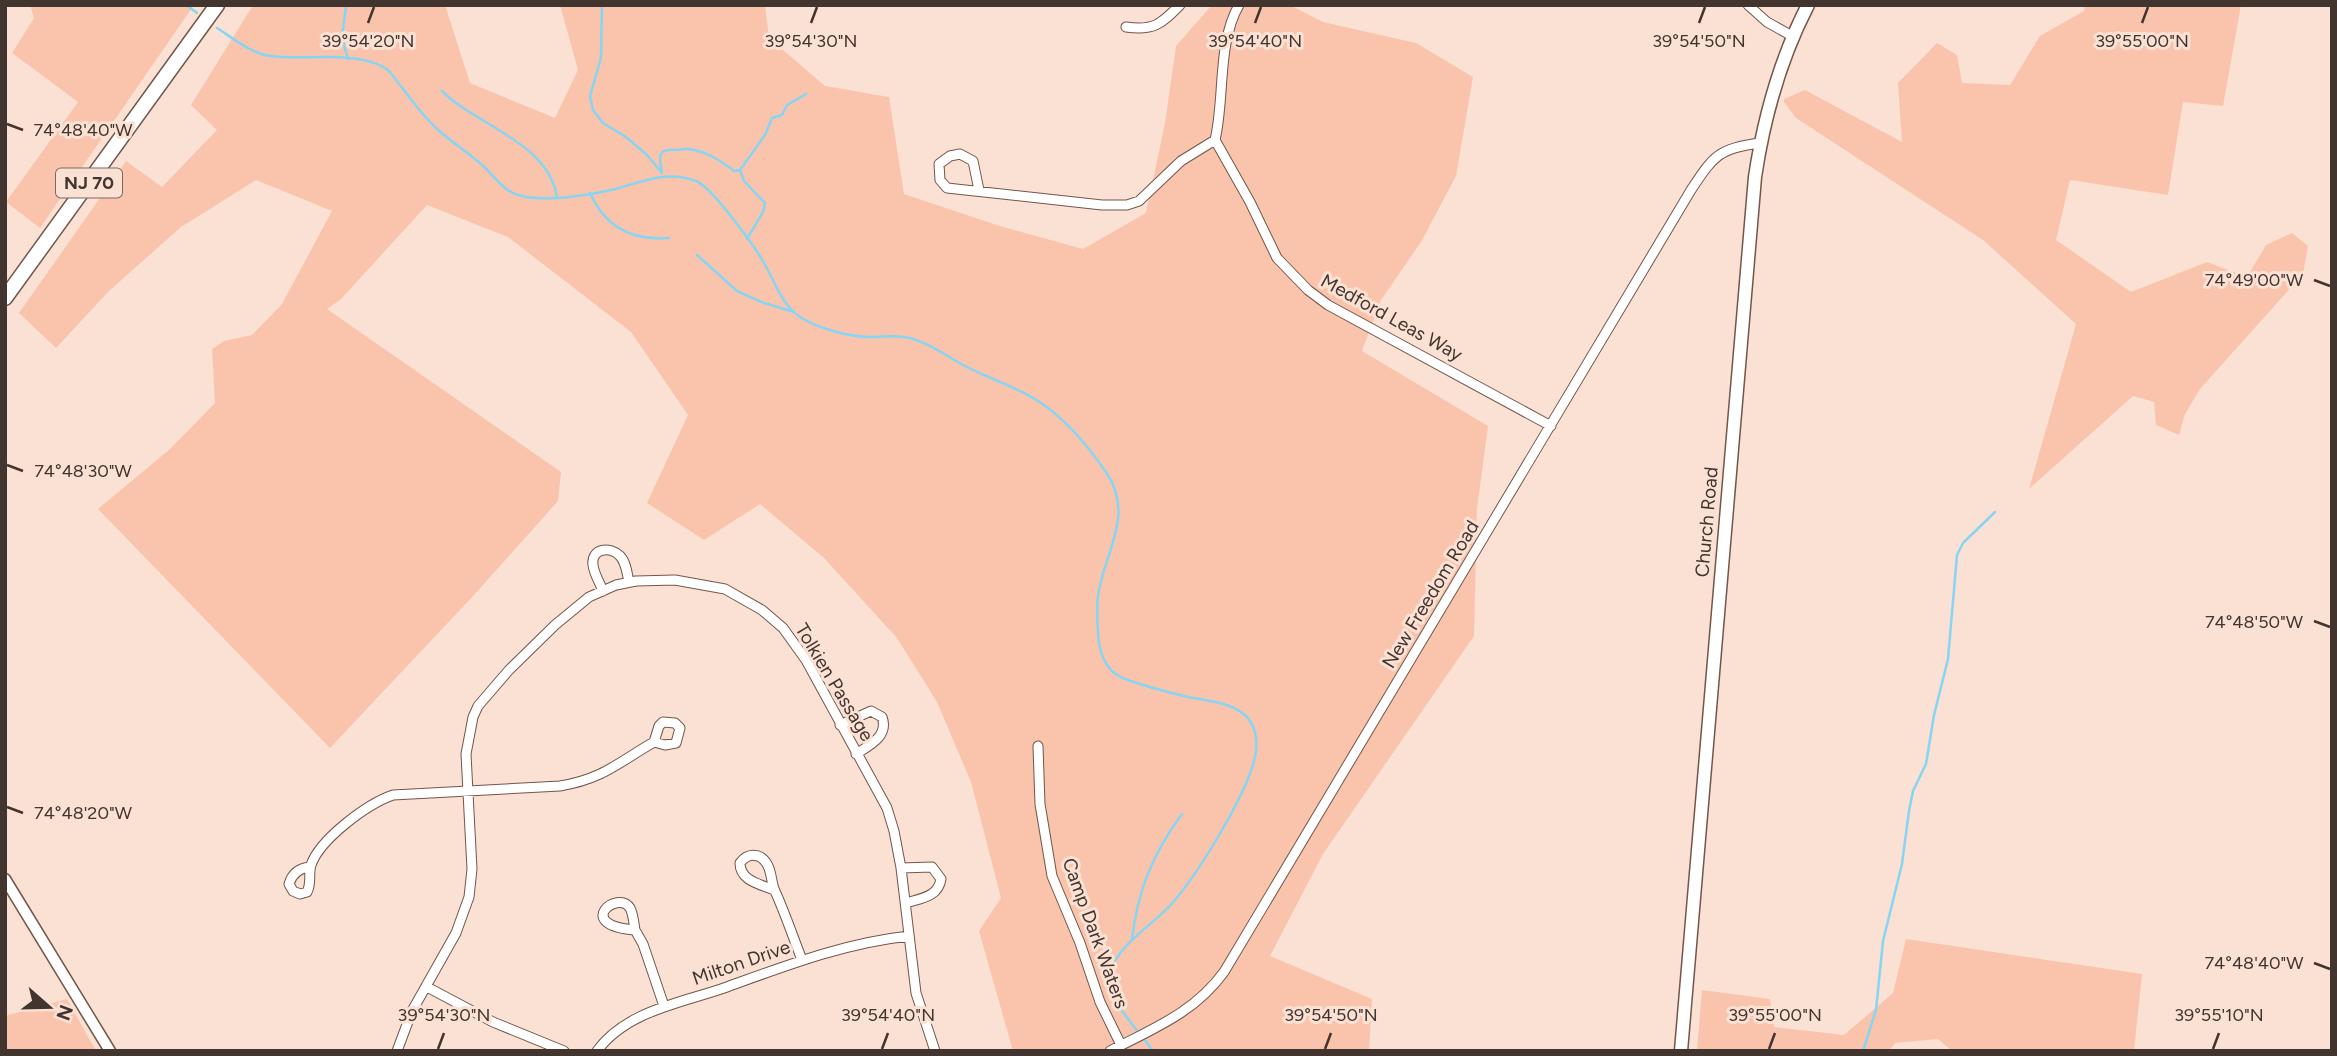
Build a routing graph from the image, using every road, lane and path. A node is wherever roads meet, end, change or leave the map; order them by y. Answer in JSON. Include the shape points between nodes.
{"nodes":[{"id":1,"x":217,"y":5,"type":"edge"},
{"id":2,"x":1180,"y":5,"type":"edge"},
{"id":3,"x":1238,"y":5,"type":"edge"},
{"id":4,"x":1748,"y":5,"type":"edge"},
{"id":5,"x":1808,"y":5,"type":"edge"},
{"id":6,"x":1126,"y":27,"type":"dead end"},
{"id":7,"x":1792,"y":36,"type":"junction"},
{"id":8,"x":1215,"y":140,"type":"junction"},
{"id":9,"x":1760,"y":143,"type":"junction"},
{"id":10,"x":979,"y":190,"type":"junction"},
{"id":11,"x":5,"y":298,"type":"edge"},
{"id":12,"x":1551,"y":426,"type":"junction"},
{"id":13,"x":629,"y":582,"type":"junction"},
{"id":14,"x":603,"y":591,"type":"junction"},
{"id":15,"x":840,"y":725,"type":"junction"},
{"id":16,"x":654,"y":742,"type":"dead end"},
{"id":17,"x":1038,"y":746,"type":"dead end"},
{"id":18,"x":856,"y":754,"type":"junction"},
{"id":19,"x":469,"y":790,"type":"junction"},
{"id":20,"x":310,"y":867,"type":"dead end"},
{"id":21,"x":901,"y":868,"type":"junction"},
{"id":22,"x":5,"y":879,"type":"edge"},
{"id":23,"x":775,"y":890,"type":"junction"},
{"id":24,"x":906,"y":903,"type":"junction"},
{"id":25,"x":635,"y":930,"type":"dead end"},
{"id":26,"x":909,"y":936,"type":"junction"},
{"id":27,"x":802,"y":960,"type":"junction"},
{"id":28,"x":427,"y":987,"type":"junction"},
{"id":29,"x":664,"y":1006,"type":"junction"},
{"id":30,"x":1125,"y":1043,"type":"junction"},
{"id":31,"x":110,"y":1051,"type":"edge"},
{"id":32,"x":397,"y":1051,"type":"edge"},
{"id":33,"x":564,"y":1051,"type":"edge"},
{"id":34,"x":597,"y":1051,"type":"edge"},
{"id":35,"x":935,"y":1051,"type":"edge"},
{"id":36,"x":1111,"y":1051,"type":"edge"},
{"id":37,"x":1681,"y":1051,"type":"edge"}],
"edges":[{"from":1,"to":11,"type":"highway","number":"NJ 70"},
{"from":2,"to":6,"type":"street","via":[[1156,26]]},
{"from":3,"to":8,"type":"street","via":[[1228,32]]},
{"from":4,"to":7,"type":"street"},
{"from":5,"to":7,"type":"main road","name":"Church Road"},
{"from":7,"to":9,"type":"main road","name":"Church Road"},
{"from":8,"to":10,"type":"street","via":[[1181,161],[1139,201],[1127,205]]},
{"from":8,"to":12,"type":"street","name":"Medford Leas Way","via":[[1272,250],[1308,290]]},
{"from":9,"to":12,"type":"street","name":"New Freedom Road","via":[[1722,152],[1707,166]]},
{"from":9,"to":37,"type":"main road","name":"Church Road"},
{"from":10,"to":10,"type":"street","via":[[947,188],[940,180],[939,164],[960,154],[973,161]]},
{"from":12,"to":30,"type":"street","name":"New Freedom Road","via":[[1235,956],[1200,1001]]},
{"from":13,"to":14,"type":"street","name":"Tolkien Passage"},
{"from":13,"to":14,"type":"street","via":[[619,555],[599,551],[593,565]]},
{"from":13,"to":15,"type":"street","name":"Tolkien Passage","via":[[700,583],[751,602],[791,638]]},
{"from":14,"to":19,"type":"street","name":"Tolkien Passage","via":[[555,625],[478,706],[467,741]]},
{"from":15,"to":18,"type":"street","name":"Tolkien Passage"},
{"from":15,"to":18,"type":"street","via":[[871,711],[882,717],[882,734]]},
{"from":16,"to":19,"type":"street","via":[[602,775],[581,782]]},
{"from":17,"to":30,"type":"street","name":"Camp Dark Waters","via":[[1040,804],[1052,876],[1100,1002]]},
{"from":18,"to":21,"type":"street","name":"Tolkien Passage","via":[[887,808]]},
{"from":19,"to":20,"type":"street","via":[[379,800],[337,832]]},
{"from":19,"to":28,"type":"street","name":"Tolkien Passage","via":[[469,897]]},
{"from":21,"to":24,"type":"street","name":"Tolkien Passage"},
{"from":21,"to":24,"type":"street","via":[[932,867],[941,878],[932,895]]},
{"from":22,"to":31,"type":"street"},
{"from":23,"to":23,"type":"street","via":[[765,861],[753,855],[744,858],[740,863],[747,880]]},
{"from":23,"to":27,"type":"street"},
{"from":24,"to":26,"type":"street","name":"Tolkien Passage"},
{"from":25,"to":29,"type":"street"},
{"from":26,"to":27,"type":"street","name":"Milton Drive","via":[[873,940]]},
{"from":26,"to":35,"type":"street","name":"Tolkien Passage","via":[[916,993]]},
{"from":27,"to":29,"type":"street","name":"Milton Drive"},
{"from":28,"to":32,"type":"street","name":"Tolkien Passage","via":[[412,1010]]},
{"from":28,"to":33,"type":"street","via":[[493,1022]]},
{"from":29,"to":34,"type":"street","name":"Milton Drive","via":[[621,1027]]},
{"from":30,"to":36,"type":"street","name":"New Freedom Road"}]}
